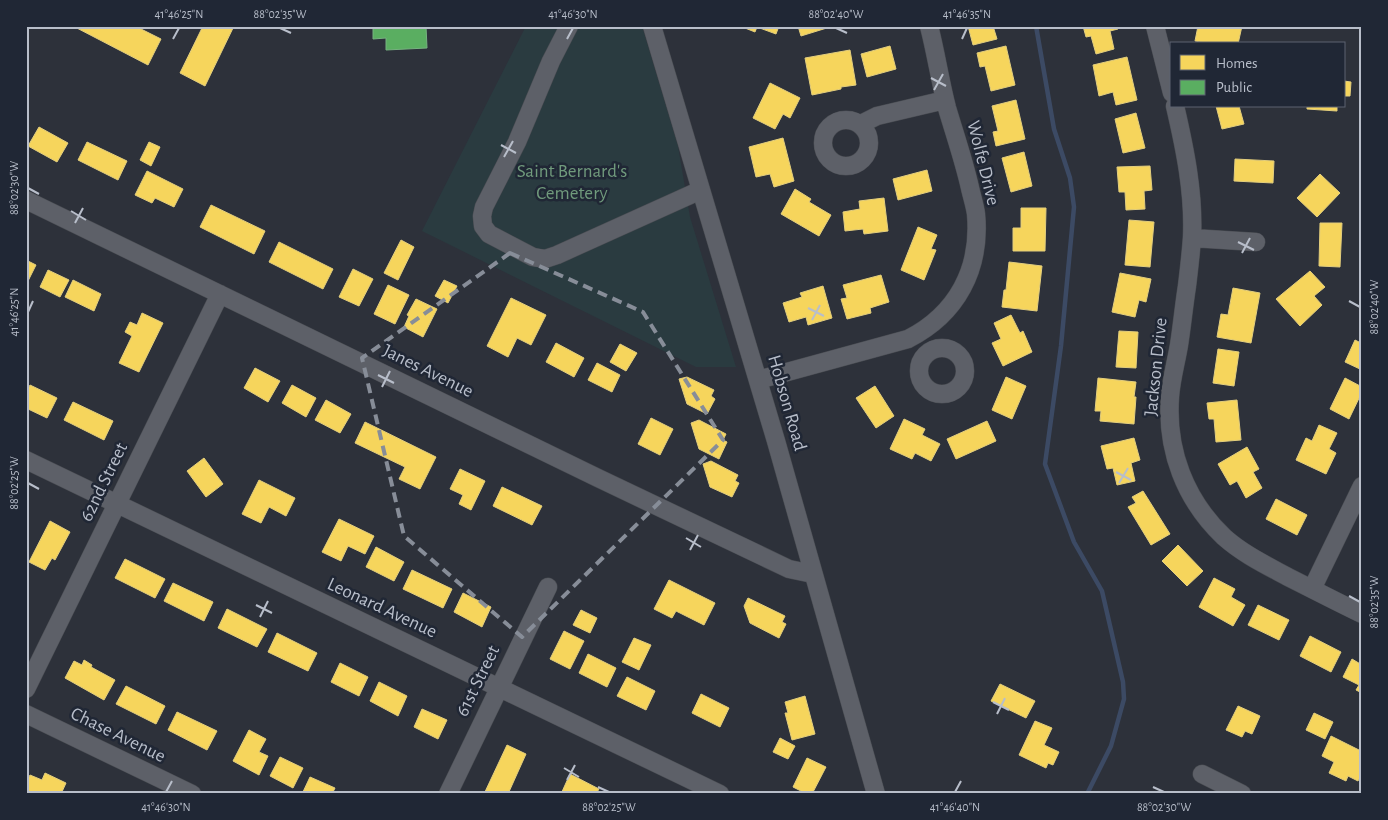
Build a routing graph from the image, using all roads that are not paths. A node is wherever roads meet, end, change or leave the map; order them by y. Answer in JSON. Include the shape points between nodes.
{"nodes":[{"id":1,"x":569,"y":26,"type":"edge"},
{"id":2,"x":652,"y":26,"type":"edge"},
{"id":3,"x":929,"y":26,"type":"edge"},
{"id":4,"x":1155,"y":26,"type":"edge"},
{"id":5,"x":1170,"y":85,"type":"edge"},
{"id":6,"x":945,"y":100,"type":"junction"},
{"id":7,"x":1175,"y":108,"type":"edge"},
{"id":8,"x":861,"y":124,"type":"dead end"},
{"id":9,"x":701,"y":190,"type":"junction"},
{"id":10,"x":26,"y":200,"type":"edge"},
{"id":11,"x":1192,"y":238,"type":"junction"},
{"id":12,"x":1256,"y":242,"type":"dead end"},
{"id":13,"x":220,"y":294,"type":"junction"},
{"id":14,"x":923,"y":332,"type":"junction"},
{"id":15,"x":932,"y":351,"type":"dead end"},
{"id":16,"x":758,"y":380,"type":"junction"},
{"id":17,"x":26,"y":460,"type":"edge"},
{"id":18,"x":1362,"y":486,"type":"edge"},
{"id":19,"x":117,"y":504,"type":"junction"},
{"id":20,"x":813,"y":574,"type":"junction"},
{"id":21,"x":548,"y":587,"type":"dead end"},
{"id":22,"x":1312,"y":589,"type":"junction"},
{"id":23,"x":1362,"y":614,"type":"edge"},
{"id":24,"x":499,"y":687,"type":"junction"},
{"id":25,"x":26,"y":689,"type":"edge"},
{"id":26,"x":26,"y":714,"type":"edge"},
{"id":27,"x":1202,"y":774,"type":"dead end"},
{"id":28,"x":192,"y":794,"type":"edge"},
{"id":29,"x":448,"y":794,"type":"edge"},
{"id":30,"x":720,"y":794,"type":"edge"},
{"id":31,"x":876,"y":794,"type":"edge"},
{"id":32,"x":1242,"y":794,"type":"edge"}],
"edges":[{"from":1,"to":9,"type":"street","via":[[484,207],[483,226],[489,234],[533,257],[545,259]]},
{"from":2,"to":9,"type":"street","name":"Hobson Road"},
{"from":3,"to":6,"type":"street","name":"Wolfe Drive"},
{"from":4,"to":5,"type":"street"},
{"from":6,"to":8,"type":"street","via":[[877,116]]},
{"from":6,"to":14,"type":"street","name":"Wolfe Drive","via":[[976,214],[975,250],[969,275],[956,297],[936,322]]},
{"from":7,"to":11,"type":"street","name":"Jackson Drive","via":[[1192,203]]},
{"from":9,"to":16,"type":"street","name":"Hobson Road"},
{"from":10,"to":13,"type":"street","name":"Janes Avenue"},
{"from":11,"to":12,"type":"street"},
{"from":11,"to":22,"type":"street","name":"Jackson Drive","via":[[1170,395],[1172,444],[1179,469],[1194,501],[1225,538],[1259,562]]},
{"from":13,"to":19,"type":"street","name":"62nd Street"},
{"from":13,"to":20,"type":"street","name":"Janes Avenue","via":[[789,569]]},
{"from":14,"to":15,"type":"street"},
{"from":14,"to":16,"type":"street","name":"Wolfe Drive","via":[[908,340]]},
{"from":16,"to":20,"type":"street","name":"Hobson Road"},
{"from":17,"to":19,"type":"street","name":"Leonard Avenue"},
{"from":18,"to":22,"type":"street"},
{"from":19,"to":24,"type":"street","name":"Leonard Avenue"},
{"from":19,"to":25,"type":"street","name":"62nd Street"},
{"from":20,"to":31,"type":"street","name":"Hobson Road"},
{"from":21,"to":24,"type":"street","name":"61st Street"},
{"from":22,"to":23,"type":"street","name":"Jackson Drive"},
{"from":24,"to":29,"type":"street","name":"61st Street"},
{"from":24,"to":30,"type":"street","name":"Leonard Avenue"},
{"from":26,"to":28,"type":"street","name":"Chase Avenue"},
{"from":27,"to":32,"type":"street"}]}
